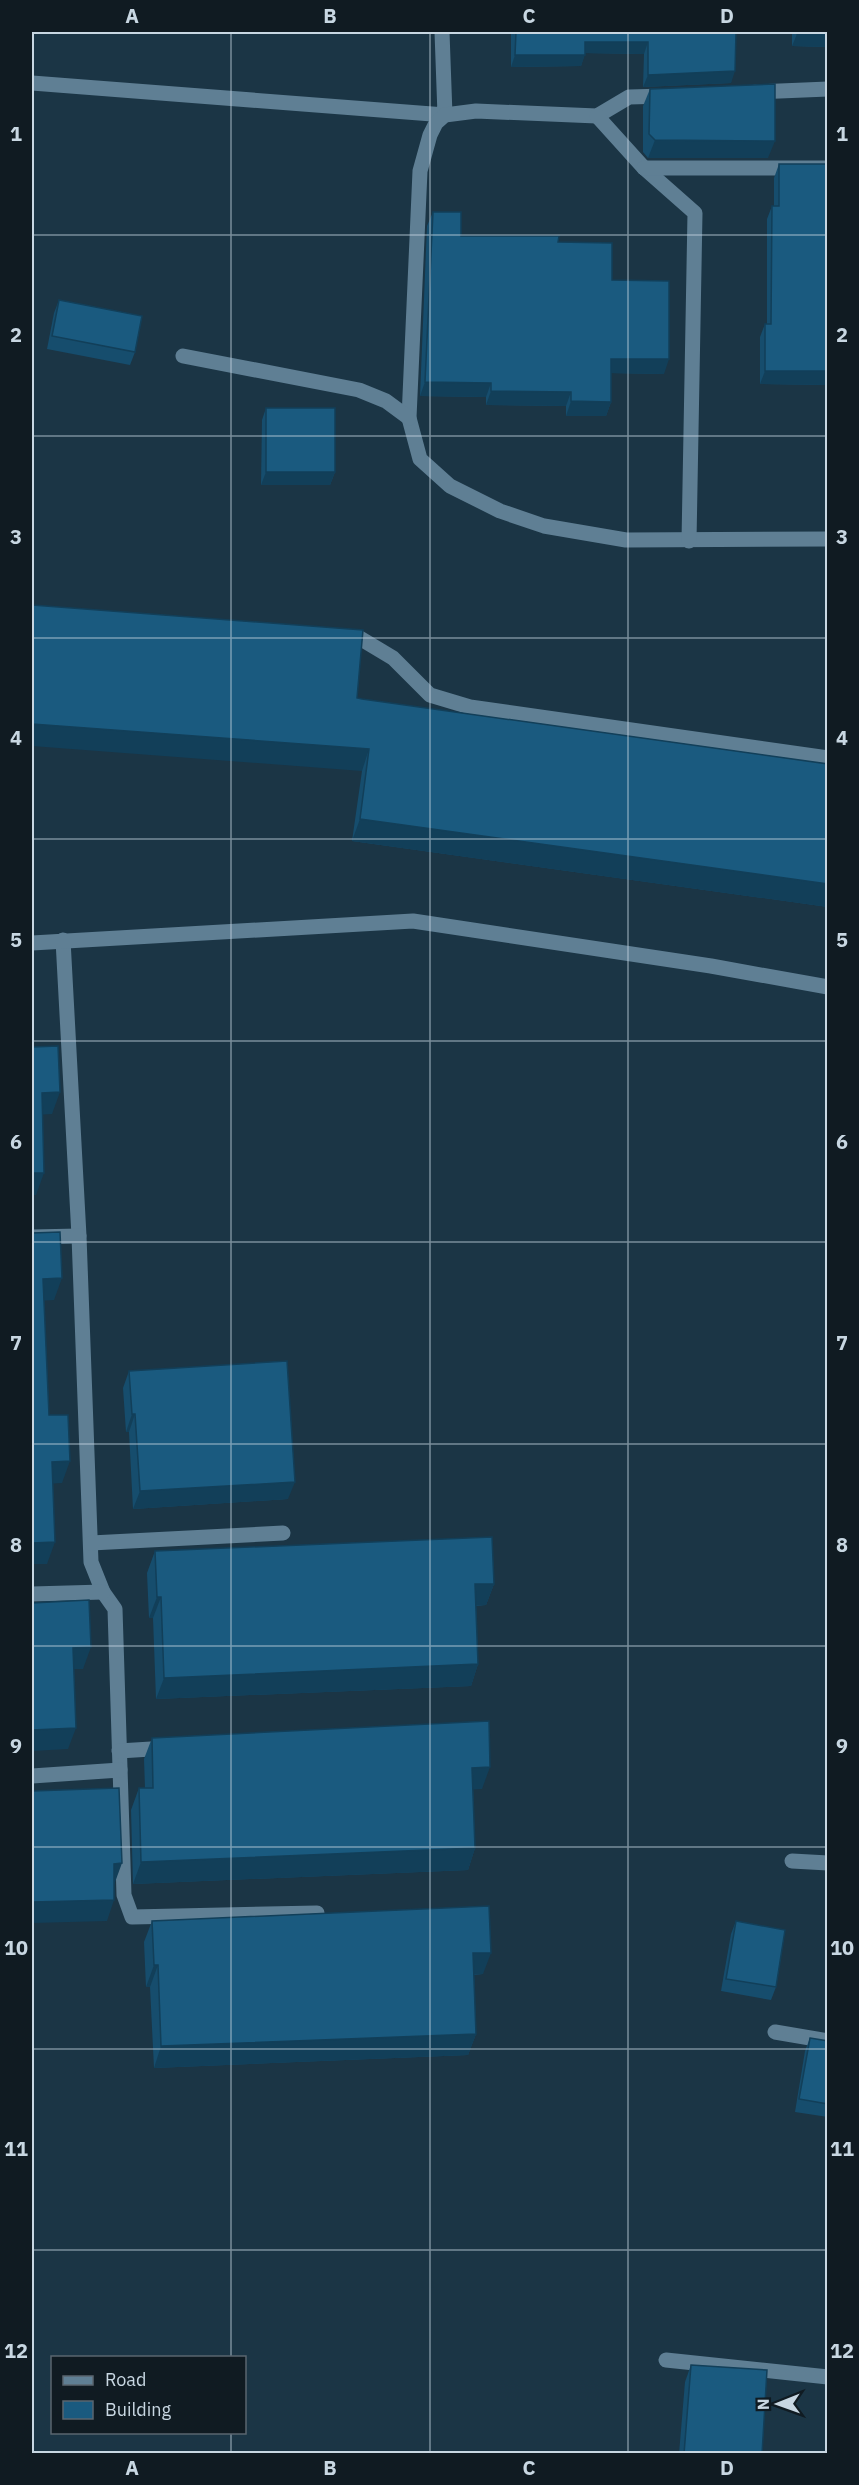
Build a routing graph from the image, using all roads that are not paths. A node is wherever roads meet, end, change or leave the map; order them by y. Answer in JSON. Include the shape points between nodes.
{"nodes":[{"id":1,"x":442,"y":32,"type":"edge"},
{"id":2,"x":32,"y":83,"type":"edge"},
{"id":3,"x":828,"y":89,"type":"edge"},
{"id":4,"x":734,"y":93,"type":"edge"},
{"id":5,"x":676,"y":95,"type":"edge"},
{"id":6,"x":445,"y":115,"type":"junction"},
{"id":7,"x":597,"y":116,"type":"junction"},
{"id":8,"x":644,"y":168,"type":"junction"},
{"id":9,"x":828,"y":168,"type":"edge"},
{"id":10,"x":183,"y":356,"type":"dead end"},
{"id":11,"x":409,"y":418,"type":"junction"},
{"id":12,"x":828,"y":539,"type":"edge"},
{"id":13,"x":689,"y":541,"type":"junction"},
{"id":14,"x":323,"y":634,"type":"edge"},
{"id":15,"x":828,"y":758,"type":"edge"},
{"id":16,"x":63,"y":940,"type":"junction"},
{"id":17,"x":32,"y":943,"type":"edge"},
{"id":18,"x":828,"y":987,"type":"edge"},
{"id":19,"x":79,"y":1236,"type":"junction"},
{"id":20,"x":32,"y":1237,"type":"edge"},
{"id":21,"x":283,"y":1533,"type":"dead end"},
{"id":22,"x":91,"y":1543,"type":"junction"},
{"id":23,"x":103,"y":1592,"type":"junction"},
{"id":24,"x":32,"y":1594,"type":"edge"},
{"id":25,"x":177,"y":1748,"type":"edge"},
{"id":26,"x":119,"y":1751,"type":"junction"},
{"id":27,"x":120,"y":1770,"type":"junction"},
{"id":28,"x":32,"y":1776,"type":"edge"},
{"id":29,"x":792,"y":1861,"type":"dead end"},
{"id":30,"x":828,"y":1863,"type":"edge"},
{"id":31,"x":317,"y":1913,"type":"edge"},
{"id":32,"x":775,"y":2032,"type":"dead end"},
{"id":33,"x":828,"y":2041,"type":"edge"},
{"id":34,"x":666,"y":2360,"type":"dead end"},
{"id":35,"x":828,"y":2377,"type":"edge"}],
"edges":[{"from":1,"to":6,"type":"street"},
{"from":2,"to":6,"type":"street"},
{"from":3,"to":4,"type":"street"},
{"from":5,"to":7,"type":"street","via":[[629,97]]},
{"from":6,"to":7,"type":"street","via":[[476,111]]},
{"from":6,"to":11,"type":"street","via":[[430,135],[420,171]]},
{"from":7,"to":8,"type":"street"},
{"from":8,"to":9,"type":"street"},
{"from":8,"to":13,"type":"street","via":[[695,213]]},
{"from":10,"to":11,"type":"street","via":[[359,390],[386,401]]},
{"from":11,"to":13,"type":"street","via":[[420,459],[450,486],[500,511],[544,526],[626,540]]},
{"from":12,"to":13,"type":"street"},
{"from":14,"to":15,"type":"street","via":[[358,637],[393,658],[429,695],[470,707]]},
{"from":16,"to":17,"type":"street"},
{"from":16,"to":18,"type":"street","via":[[413,921]]},
{"from":16,"to":19,"type":"street"},
{"from":19,"to":20,"type":"street"},
{"from":19,"to":22,"type":"street"},
{"from":21,"to":22,"type":"street"},
{"from":22,"to":23,"type":"street","via":[[92,1562]]},
{"from":23,"to":24,"type":"street"},
{"from":23,"to":26,"type":"street","via":[[115,1609]]},
{"from":25,"to":26,"type":"street"},
{"from":26,"to":27,"type":"street"},
{"from":27,"to":28,"type":"street"},
{"from":27,"to":31,"type":"street","via":[[124,1895],[132,1917]]},
{"from":29,"to":30,"type":"street"},
{"from":32,"to":33,"type":"street"},
{"from":34,"to":35,"type":"street"}]}
